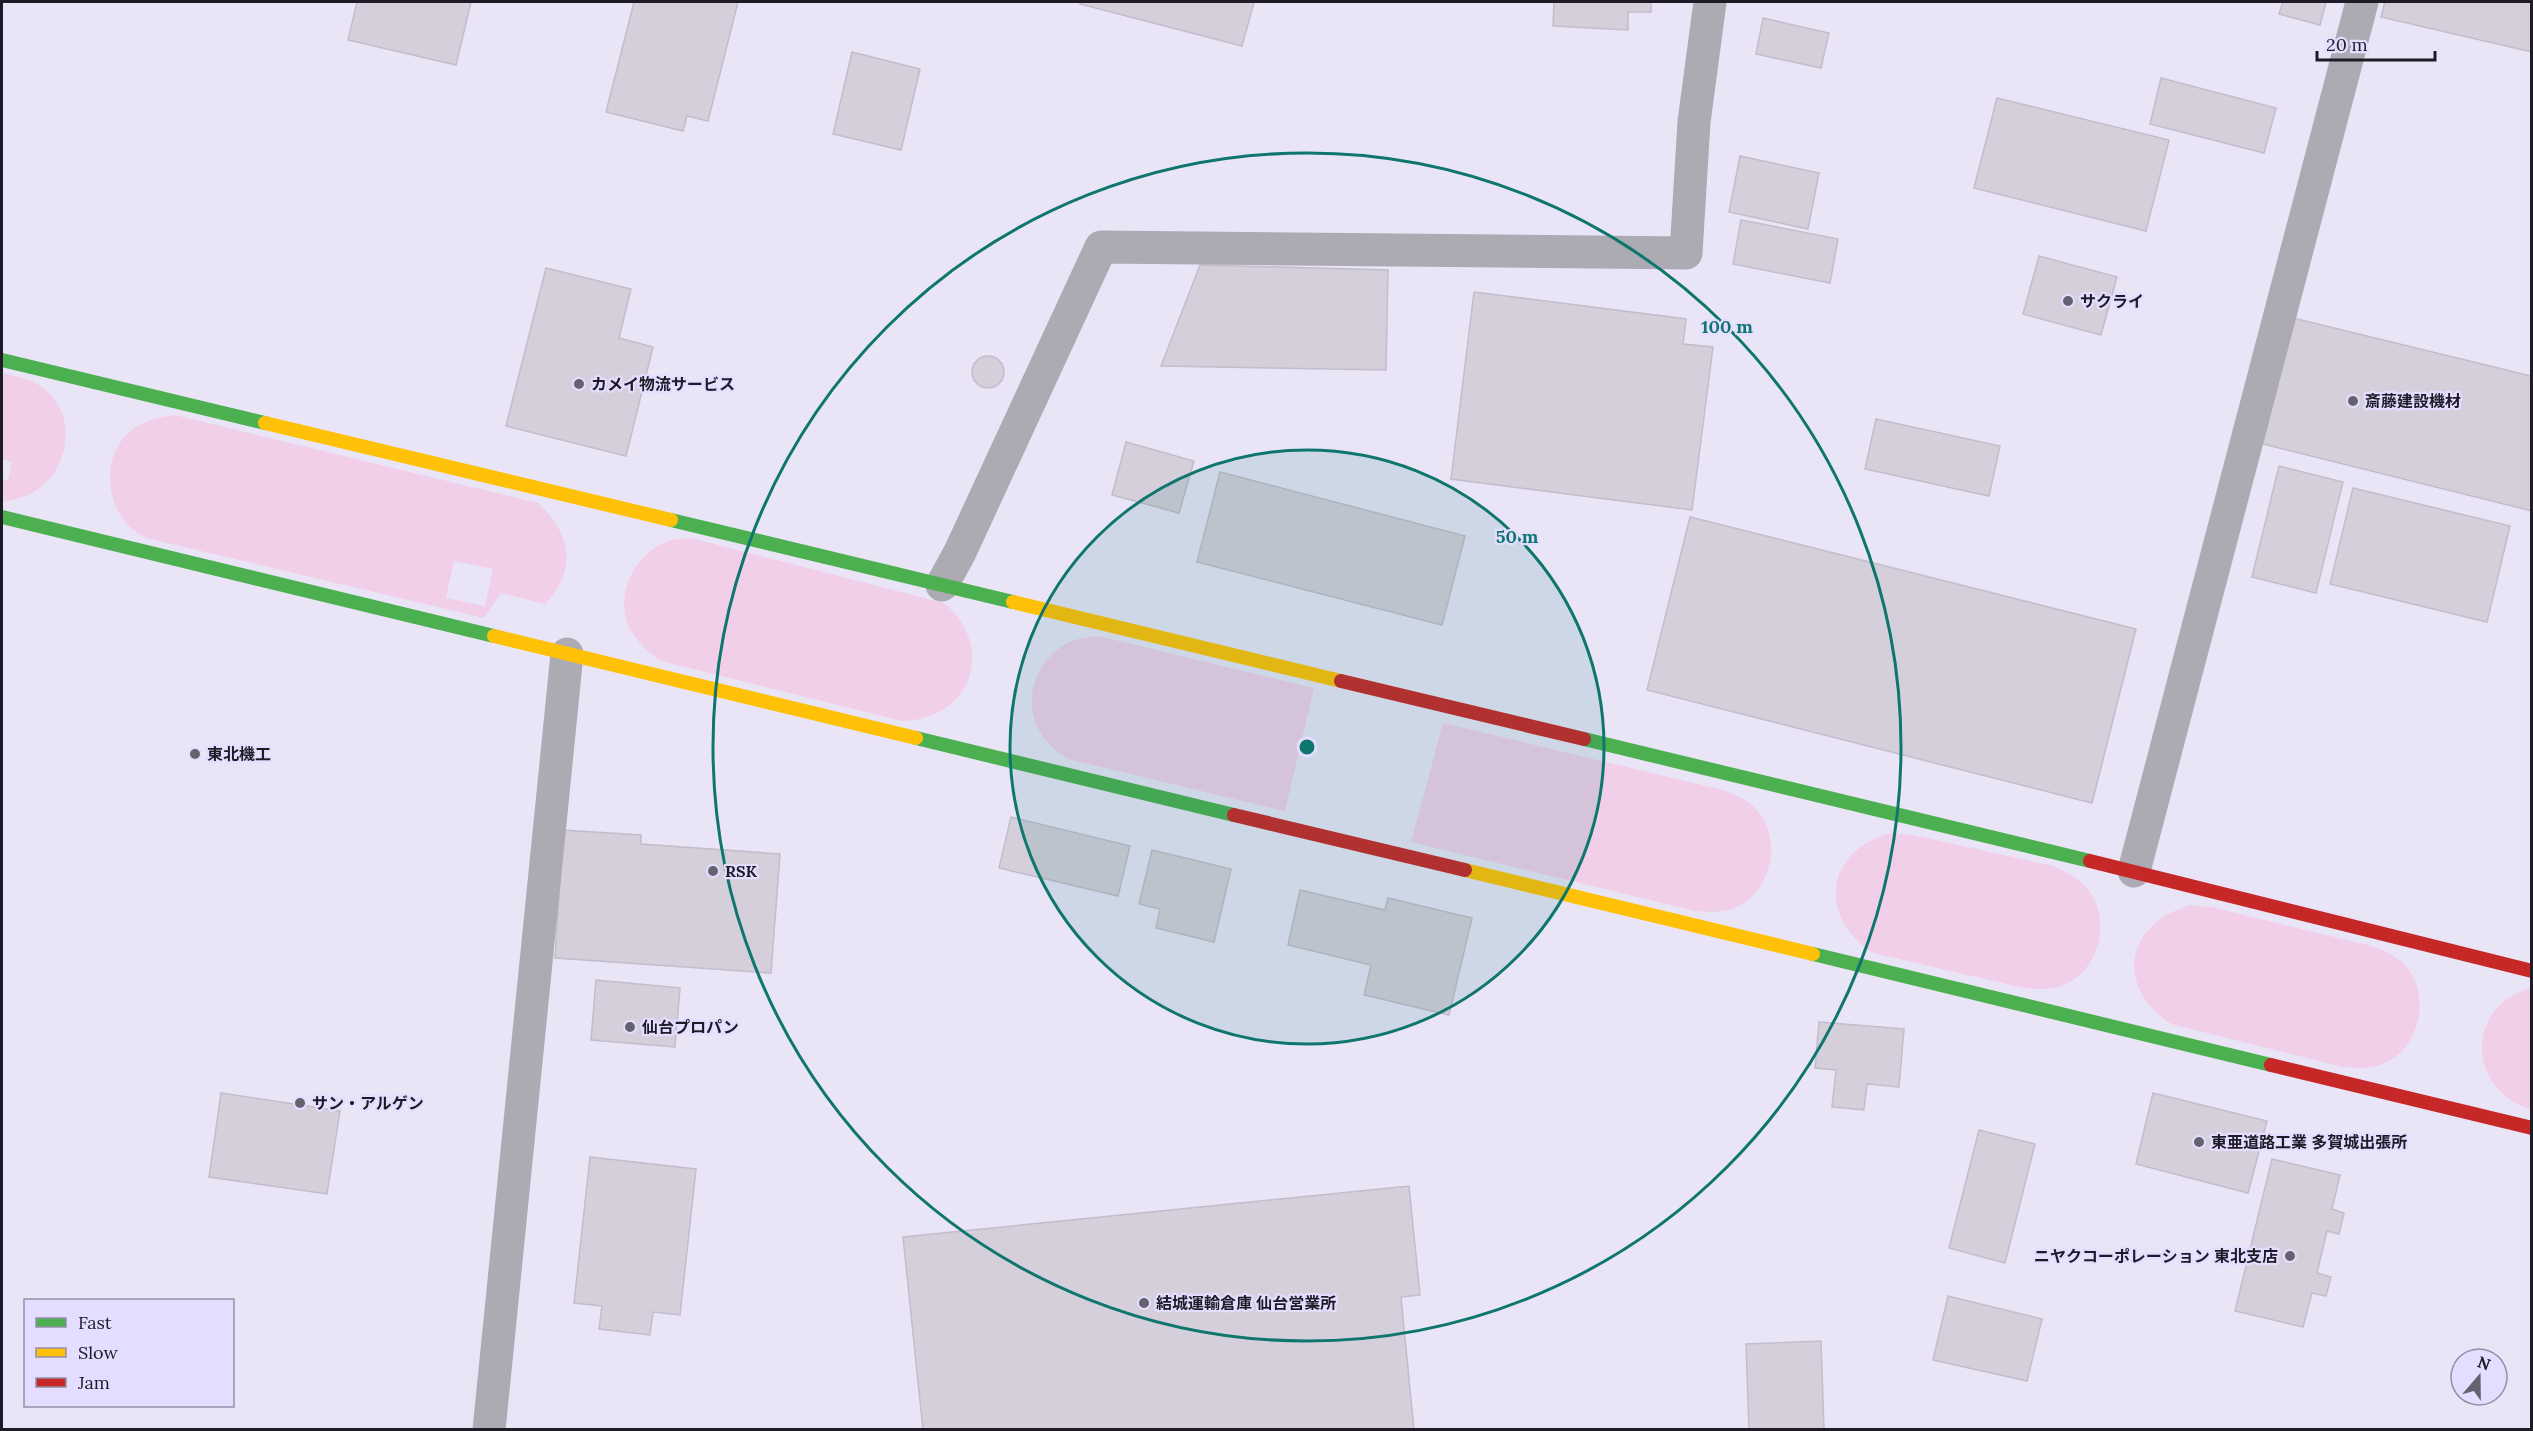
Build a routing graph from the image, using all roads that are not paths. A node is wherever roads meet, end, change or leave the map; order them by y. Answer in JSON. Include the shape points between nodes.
{"nodes":[{"id":1,"x":1710,"y":2,"type":"edge"},
{"id":2,"x":2362,"y":2,"type":"edge"},
{"id":3,"x":2,"y":360,"type":"edge"},
{"id":4,"x":2,"y":517,"type":"edge"},
{"id":5,"x":942,"y":585,"type":"junction"},
{"id":6,"x":567,"y":654,"type":"junction"},
{"id":7,"x":2134,"y":871,"type":"junction"},
{"id":8,"x":2532,"y":970,"type":"edge"},
{"id":9,"x":2532,"y":1128,"type":"edge"},
{"id":10,"x":489,"y":1430,"type":"edge"}],
"edges":[{"from":1,"to":5,"type":"street","via":[[1694,122],[1686,253],[1101,247]]},
{"from":2,"to":7,"type":"street"},
{"from":3,"to":5,"type":"street"},
{"from":4,"to":6,"type":"street"},
{"from":5,"to":7,"type":"street"},
{"from":6,"to":9,"type":"street"},
{"from":6,"to":10,"type":"street"},
{"from":7,"to":8,"type":"street"}]}
